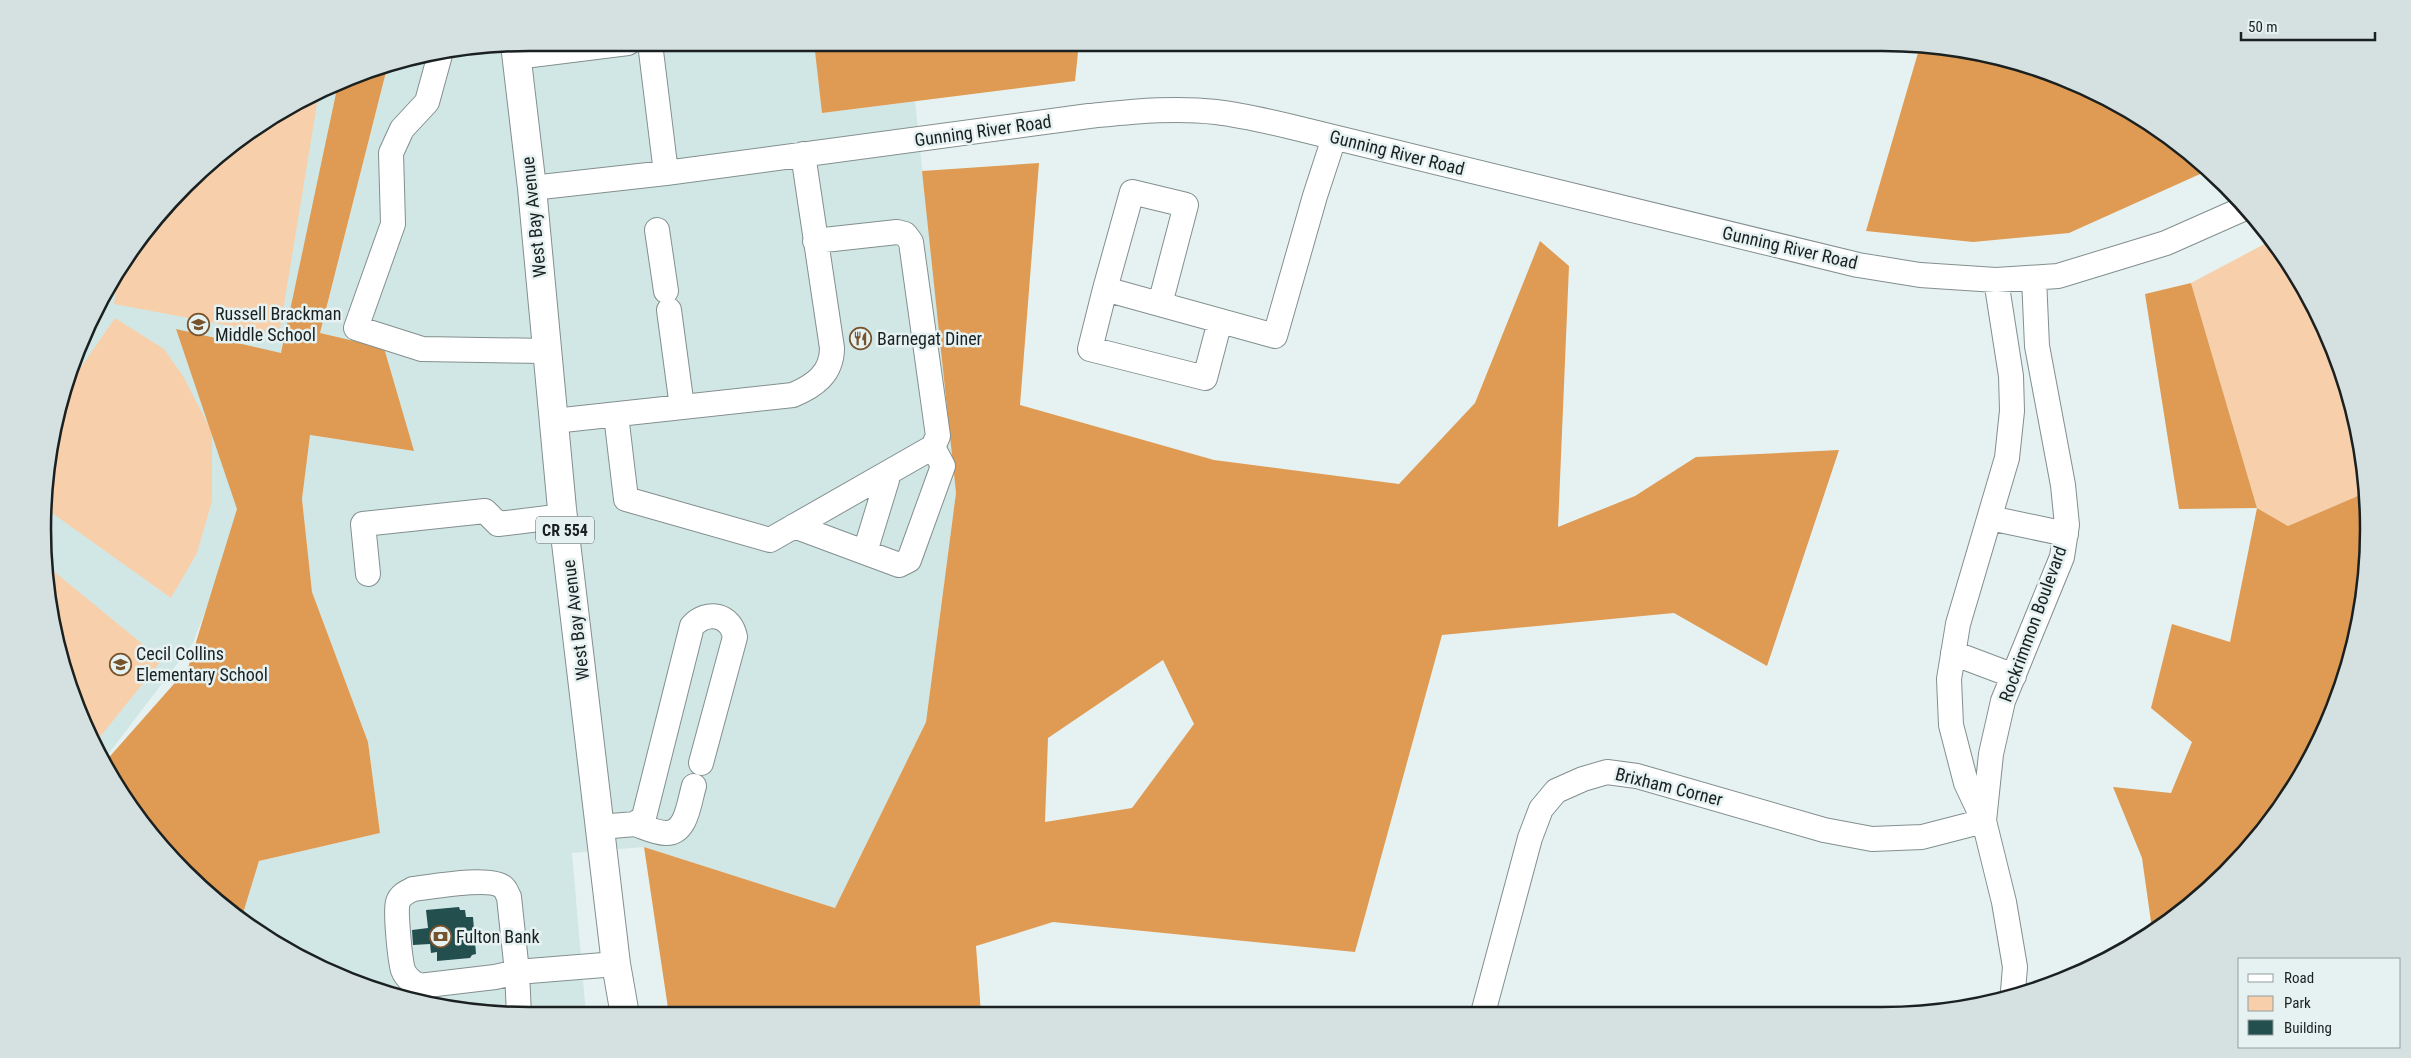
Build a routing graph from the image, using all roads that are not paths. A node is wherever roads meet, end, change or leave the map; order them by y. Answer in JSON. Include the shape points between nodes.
{"nodes":[{"id":1,"x":516,"y":51,"type":"edge"},
{"id":2,"x":651,"y":51,"type":"edge"},
{"id":3,"x":439,"y":60,"type":"edge"},
{"id":4,"x":1334,"y":138,"type":"junction"},
{"id":5,"x":803,"y":154,"type":"junction"},
{"id":6,"x":666,"y":172,"type":"junction"},
{"id":7,"x":532,"y":188,"type":"junction"},
{"id":8,"x":2238,"y":211,"type":"edge"},
{"id":9,"x":657,"y":230,"type":"dead end"},
{"id":10,"x":815,"y":241,"type":"junction"},
{"id":11,"x":2034,"y":278,"type":"junction"},
{"id":12,"x":1996,"y":280,"type":"junction"},
{"id":13,"x":1105,"y":289,"type":"junction"},
{"id":14,"x":1160,"y":304,"type":"junction"},
{"id":15,"x":1220,"y":321,"type":"junction"},
{"id":16,"x":547,"y":351,"type":"junction"},
{"id":17,"x":682,"y":407,"type":"junction"},
{"id":18,"x":616,"y":415,"type":"junction"},
{"id":19,"x":2050,"y":418,"type":"junction"},
{"id":20,"x":554,"y":421,"type":"junction"},
{"id":21,"x":2011,"y":421,"type":"junction"},
{"id":22,"x":933,"y":447,"type":"junction"},
{"id":23,"x":885,"y":475,"type":"junction"},
{"id":24,"x":564,"y":516,"type":"junction"},
{"id":25,"x":1990,"y":518,"type":"junction"},
{"id":26,"x":794,"y":526,"type":"junction"},
{"id":27,"x":2066,"y":534,"type":"junction"},
{"id":28,"x":865,"y":552,"type":"junction"},
{"id":29,"x":368,"y":574,"type":"dead end"},
{"id":30,"x":1953,"y":653,"type":"junction"},
{"id":31,"x":2014,"y":676,"type":"junction"},
{"id":32,"x":700,"y":763,"type":"dead end"},
{"id":33,"x":694,"y":786,"type":"dead end"},
{"id":34,"x":1984,"y":821,"type":"junction"},
{"id":35,"x":636,"y":824,"type":"junction"},
{"id":36,"x":600,"y":827,"type":"junction"},
{"id":37,"x":616,"y":964,"type":"junction"},
{"id":38,"x":517,"y":972,"type":"junction"},
{"id":39,"x":2013,"y":988,"type":"edge"},
{"id":40,"x":519,"y":1007,"type":"edge"},
{"id":41,"x":624,"y":1007,"type":"edge"},
{"id":42,"x":1485,"y":1007,"type":"edge"}],
"edges":[{"from":1,"to":7,"type":"main road","name":"West Bay Avenue","number":"CR 554"},
{"from":2,"to":6,"type":"street"},
{"from":3,"to":16,"type":"street","via":[[427,102],[402,129],[391,153],[393,224],[356,328],[422,349]]},
{"from":4,"to":5,"type":"street","name":"Gunning River Road","via":[[1217,112],[1148,110]]},
{"from":4,"to":12,"type":"street","name":"Gunning River Road","via":[[1858,265],[1920,275]]},
{"from":4,"to":15,"type":"street","via":[[1275,336]]},
{"from":5,"to":6,"type":"street","name":"Gunning River Road"},
{"from":5,"to":10,"type":"street"},
{"from":6,"to":7,"type":"street","name":"Gunning River Road"},
{"from":7,"to":16,"type":"main road","name":"West Bay Avenue","number":"CR 554"},
{"from":8,"to":11,"type":"street","name":"Gunning River Road","via":[[2166,243],[2058,276]]},
{"from":9,"to":17,"type":"street"},
{"from":10,"to":17,"type":"street","via":[[832,348],[832,360],[823,376],[811,387],[793,395]]},
{"from":10,"to":22,"type":"street","via":[[897,232],[905,234],[912,242],[938,436]]},
{"from":11,"to":12,"type":"street","name":"Gunning River Road"},
{"from":11,"to":19,"type":"street","name":"Rockrimmon Boulevard","via":[[2037,346]]},
{"from":12,"to":21,"type":"street","name":"Rockrimmon Boulevard","via":[[2011,376]]},
{"from":13,"to":14,"type":"street"},
{"from":13,"to":14,"type":"street","via":[[1132,192],[1186,205]]},
{"from":13,"to":15,"type":"street","via":[[1090,349],[1205,378]]},
{"from":14,"to":15,"type":"street"},
{"from":16,"to":20,"type":"main road","name":"West Bay Avenue","number":"CR 554"},
{"from":17,"to":18,"type":"street"},
{"from":18,"to":20,"type":"street"},
{"from":18,"to":26,"type":"street","via":[[626,499],[770,540]]},
{"from":19,"to":21,"type":"street"},
{"from":19,"to":27,"type":"street","name":"Rockrimmon Boulevard","via":[[2062,485]]},
{"from":20,"to":24,"type":"main road","name":"West Bay Avenue","number":"CR 554"},
{"from":21,"to":25,"type":"street","name":"Rockrimmon Boulevard","via":[[2008,458]]},
{"from":22,"to":23,"type":"street"},
{"from":22,"to":28,"type":"street","via":[[943,466],[910,560],[899,565]]},
{"from":23,"to":26,"type":"street"},
{"from":23,"to":28,"type":"street","via":[[887,480]]},
{"from":24,"to":29,"type":"street","via":[[498,524],[484,512],[363,524]]},
{"from":24,"to":36,"type":"main road","name":"West Bay Avenue","number":"CR 554"},
{"from":25,"to":27,"type":"street"},
{"from":25,"to":30,"type":"street","name":"Rockrimmon Boulevard","via":[[1958,624]]},
{"from":26,"to":28,"type":"street"},
{"from":27,"to":31,"type":"street","name":"Rockrimmon Boulevard","via":[[2062,557]]},
{"from":30,"to":31,"type":"street"},
{"from":30,"to":34,"type":"street","name":"Rockrimmon Boulevard","via":[[1949,679],[1951,725],[1966,783]]},
{"from":31,"to":34,"type":"street","name":"Rockrimmon Boulevard","via":[[2003,701],[1990,754]]},
{"from":32,"to":35,"type":"street","via":[[736,637],[726,619],[709,615],[699,618],[692,626],[647,808],[644,817]]},
{"from":33,"to":35,"type":"street","via":[[683,824],[674,832],[664,833]]},
{"from":34,"to":39,"type":"street","name":"Rockrimmon Boulevard","via":[[2004,902],[2015,967]]},
{"from":34,"to":42,"type":"street","name":"Brixham Corner","via":[[1922,837],[1872,839],[1824,830],[1636,776],[1607,772],[1583,779],[1556,791],[1541,809],[1530,838]]},
{"from":35,"to":36,"type":"street"},
{"from":36,"to":37,"type":"main road","name":"West Bay Avenue","number":"CR 554"},
{"from":37,"to":38,"type":"street"},
{"from":37,"to":41,"type":"main road","name":"West Bay Avenue","number":"CR 554"},
{"from":38,"to":38,"type":"street","via":[[508,897],[498,884],[479,882],[413,889],[398,901],[403,970],[410,981],[419,986]]},
{"from":38,"to":40,"type":"street"}]}
